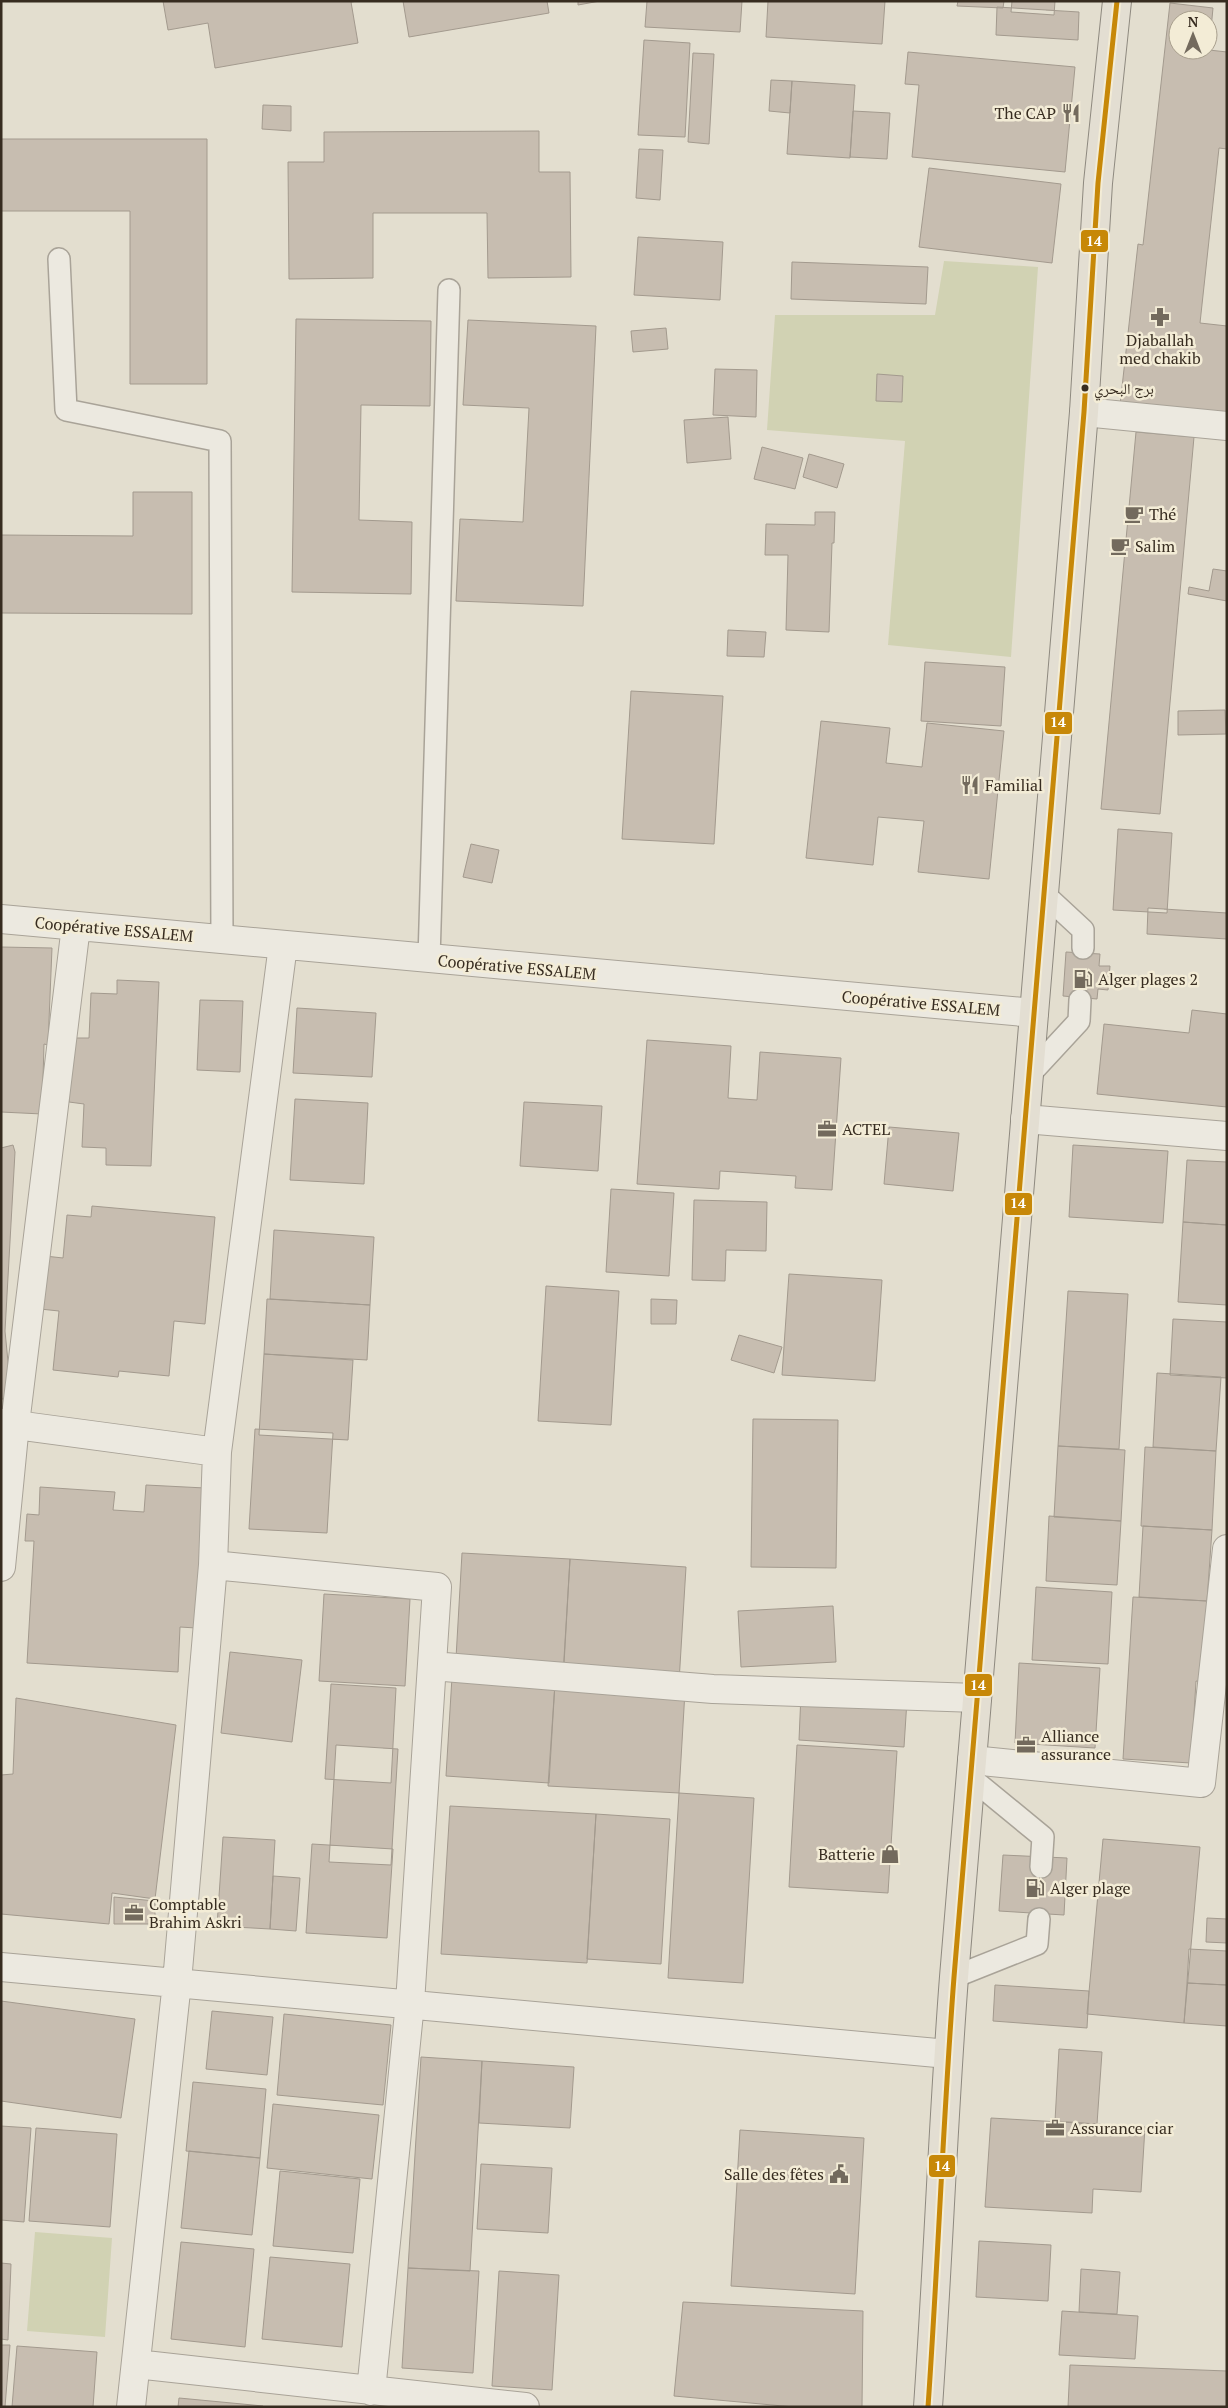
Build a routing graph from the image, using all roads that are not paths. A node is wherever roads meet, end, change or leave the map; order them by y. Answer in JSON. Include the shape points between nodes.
{"nodes":[{"id":1,"x":1117,"y":1,"type":"edge"},
{"id":2,"x":58,"y":259,"type":"dead end"},
{"id":3,"x":449,"y":290,"type":"dead end"},
{"id":4,"x":1084,"y":412,"type":"junction"},
{"id":5,"x":1227,"y":426,"type":"edge"},
{"id":6,"x":1043,"y":894,"type":"junction"},
{"id":7,"x":1,"y":919,"type":"edge"},
{"id":8,"x":76,"y":926,"type":"junction"},
{"id":9,"x":222,"y":940,"type":"junction"},
{"id":10,"x":283,"y":945,"type":"junction"},
{"id":11,"x":1083,"y":948,"type":"dead end"},
{"id":12,"x":429,"y":959,"type":"junction"},
{"id":13,"x":1080,"y":1000,"type":"dead end"},
{"id":14,"x":1034,"y":1014,"type":"junction"},
{"id":15,"x":1029,"y":1075,"type":"junction"},
{"id":16,"x":1025,"y":1118,"type":"junction"},
{"id":17,"x":1227,"y":1136,"type":"edge"},
{"id":18,"x":8,"y":1423,"type":"edge"},
{"id":19,"x":217,"y":1452,"type":"junction"},
{"id":20,"x":1227,"y":1550,"type":"edge"},
{"id":21,"x":213,"y":1565,"type":"junction"},
{"id":22,"x":1,"y":1567,"type":"edge"},
{"id":23,"x":432,"y":1666,"type":"junction"},
{"id":24,"x":977,"y":1698,"type":"junction"},
{"id":25,"x":972,"y":1769,"type":"junction"},
{"id":26,"x":1041,"y":1867,"type":"dead end"},
{"id":27,"x":1039,"y":1919,"type":"dead end"},
{"id":28,"x":1,"y":1967,"type":"edge"},
{"id":29,"x":954,"y":1977,"type":"junction"},
{"id":30,"x":177,"y":1982,"type":"junction"},
{"id":31,"x":410,"y":2003,"type":"junction"},
{"id":32,"x":948,"y":2054,"type":"junction"},
{"id":33,"x":136,"y":2364,"type":"junction"},
{"id":34,"x":371,"y":2391,"type":"junction"},
{"id":35,"x":132,"y":2407,"type":"edge"},
{"id":36,"x":525,"y":2407,"type":"edge"},
{"id":37,"x":928,"y":2407,"type":"edge"}],
"edges":[{"from":1,"to":4,"type":"main road","via":[[1098,183]]},
{"from":2,"to":9,"type":"lane","via":[[66,410],[220,441]]},
{"from":3,"to":12,"type":"lane"},
{"from":4,"to":5,"type":"street"},
{"from":4,"to":6,"type":"main road"},
{"from":6,"to":11,"type":"lane","via":[[1083,930]]},
{"from":6,"to":14,"type":"main road"},
{"from":7,"to":8,"type":"street","name":"Coopérative ESSALEM"},
{"from":8,"to":9,"type":"street","name":"Coopérative ESSALEM"},
{"from":8,"to":18,"type":"street"},
{"from":9,"to":10,"type":"street","name":"Coopérative ESSALEM"},
{"from":10,"to":12,"type":"street","name":"Coopérative ESSALEM"},
{"from":10,"to":19,"type":"street"},
{"from":12,"to":14,"type":"street","name":"Coopérative ESSALEM"},
{"from":13,"to":15,"type":"lane","via":[[1079,1021]]},
{"from":14,"to":15,"type":"main road"},
{"from":15,"to":16,"type":"main road"},
{"from":16,"to":17,"type":"street"},
{"from":16,"to":24,"type":"main road"},
{"from":18,"to":19,"type":"street"},
{"from":18,"to":22,"type":"street"},
{"from":19,"to":21,"type":"street"},
{"from":20,"to":25,"type":"street","via":[[1201,1783]]},
{"from":21,"to":23,"type":"street","via":[[437,1587]]},
{"from":21,"to":30,"type":"street"},
{"from":23,"to":24,"type":"street","via":[[713,1689]]},
{"from":23,"to":31,"type":"street"},
{"from":24,"to":25,"type":"main road"},
{"from":25,"to":26,"type":"lane","via":[[1043,1837]]},
{"from":25,"to":29,"type":"main road"},
{"from":27,"to":29,"type":"lane","via":[[1037,1944]]},
{"from":28,"to":30,"type":"street"},
{"from":29,"to":32,"type":"main road"},
{"from":30,"to":31,"type":"street"},
{"from":30,"to":33,"type":"street"},
{"from":31,"to":32,"type":"street"},
{"from":31,"to":34,"type":"street"},
{"from":32,"to":37,"type":"main road","via":[[939,2260]]},
{"from":33,"to":34,"type":"street"},
{"from":33,"to":35,"type":"street"},
{"from":34,"to":36,"type":"street"}]}
